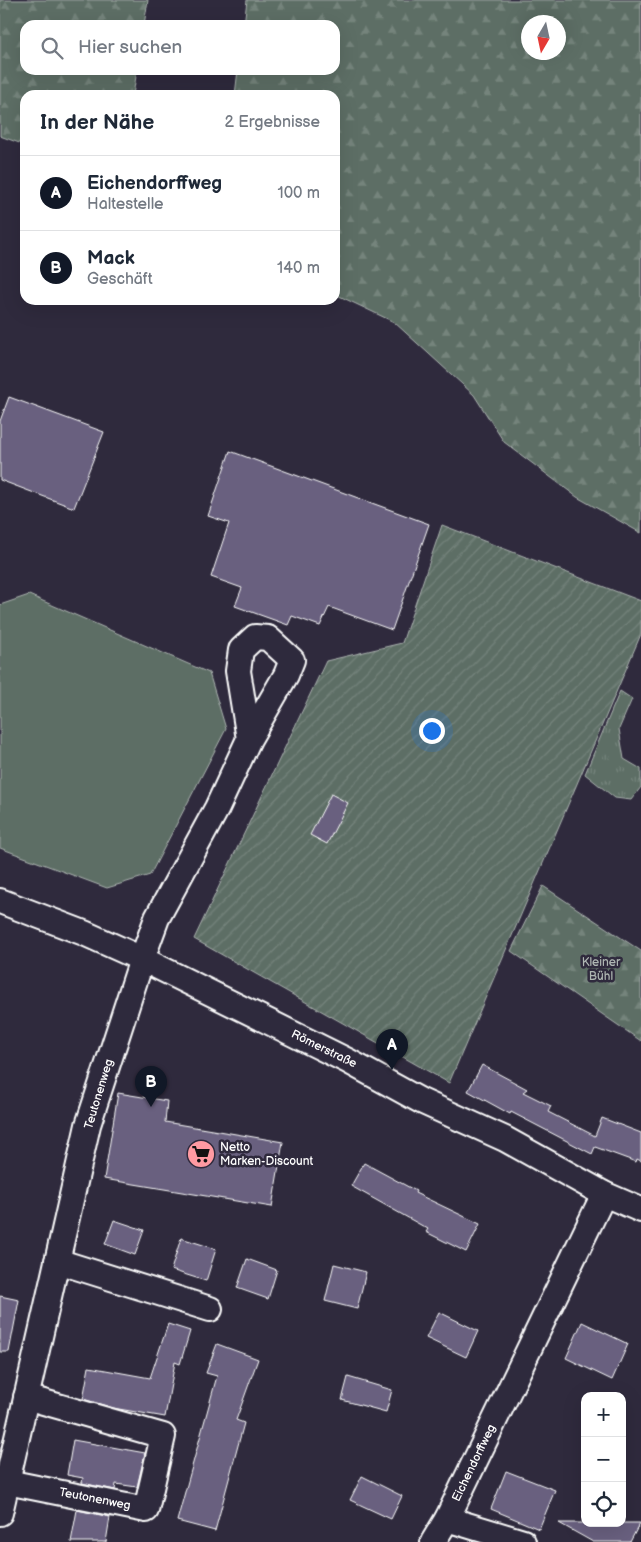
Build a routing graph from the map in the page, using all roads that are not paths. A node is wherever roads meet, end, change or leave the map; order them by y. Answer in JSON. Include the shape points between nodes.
{"nodes":[{"id":1,"x":249,"y":739,"type":"dead end"},
{"id":2,"x":0,"y":901,"type":"edge"},
{"id":3,"x":142,"y":959,"type":"junction"},
{"id":4,"x":604,"y":1194,"type":"junction"},
{"id":5,"x":641,"y":1210,"type":"edge"},
{"id":6,"x":57,"y":1261,"type":"junction"},
{"id":7,"x":210,"y":1309,"type":"dead end"},
{"id":8,"x":26,"y":1397,"type":"junction"},
{"id":9,"x":7,"y":1482,"type":"junction"},
{"id":10,"x":0,"y":1513,"type":"edge"},
{"id":11,"x":447,"y":1519,"type":"junction"},
{"id":12,"x":433,"y":1542,"type":"edge"},
{"id":13,"x":523,"y":1542,"type":"edge"}],
"edges":[{"from":1,"to":3,"type":"street","name":"Teutonenweg","via":[[217,808],[158,918]]},
{"from":2,"to":3,"type":"street","name":"Römerstraße"},
{"from":3,"to":4,"type":"street","name":"Römerstraße","via":[[348,1060],[422,1101],[505,1139]]},
{"from":3,"to":6,"type":"street","name":"Teutonenweg","via":[[88,1125]]},
{"from":4,"to":5,"type":"street","name":"Römerstraße"},
{"from":4,"to":11,"type":"street","name":"Eichendorffweg"},
{"from":6,"to":7,"type":"street"},
{"from":6,"to":8,"type":"street","name":"Teutonenweg"},
{"from":8,"to":9,"type":"street","name":"Teutonenweg"},
{"from":8,"to":9,"type":"street","name":"Teutonenweg","via":[[163,1436],[146,1510]]},
{"from":9,"to":10,"type":"street","name":"Teutonenweg"},
{"from":11,"to":12,"type":"street","name":"Eichendorffweg"},
{"from":11,"to":13,"type":"street"}]}
